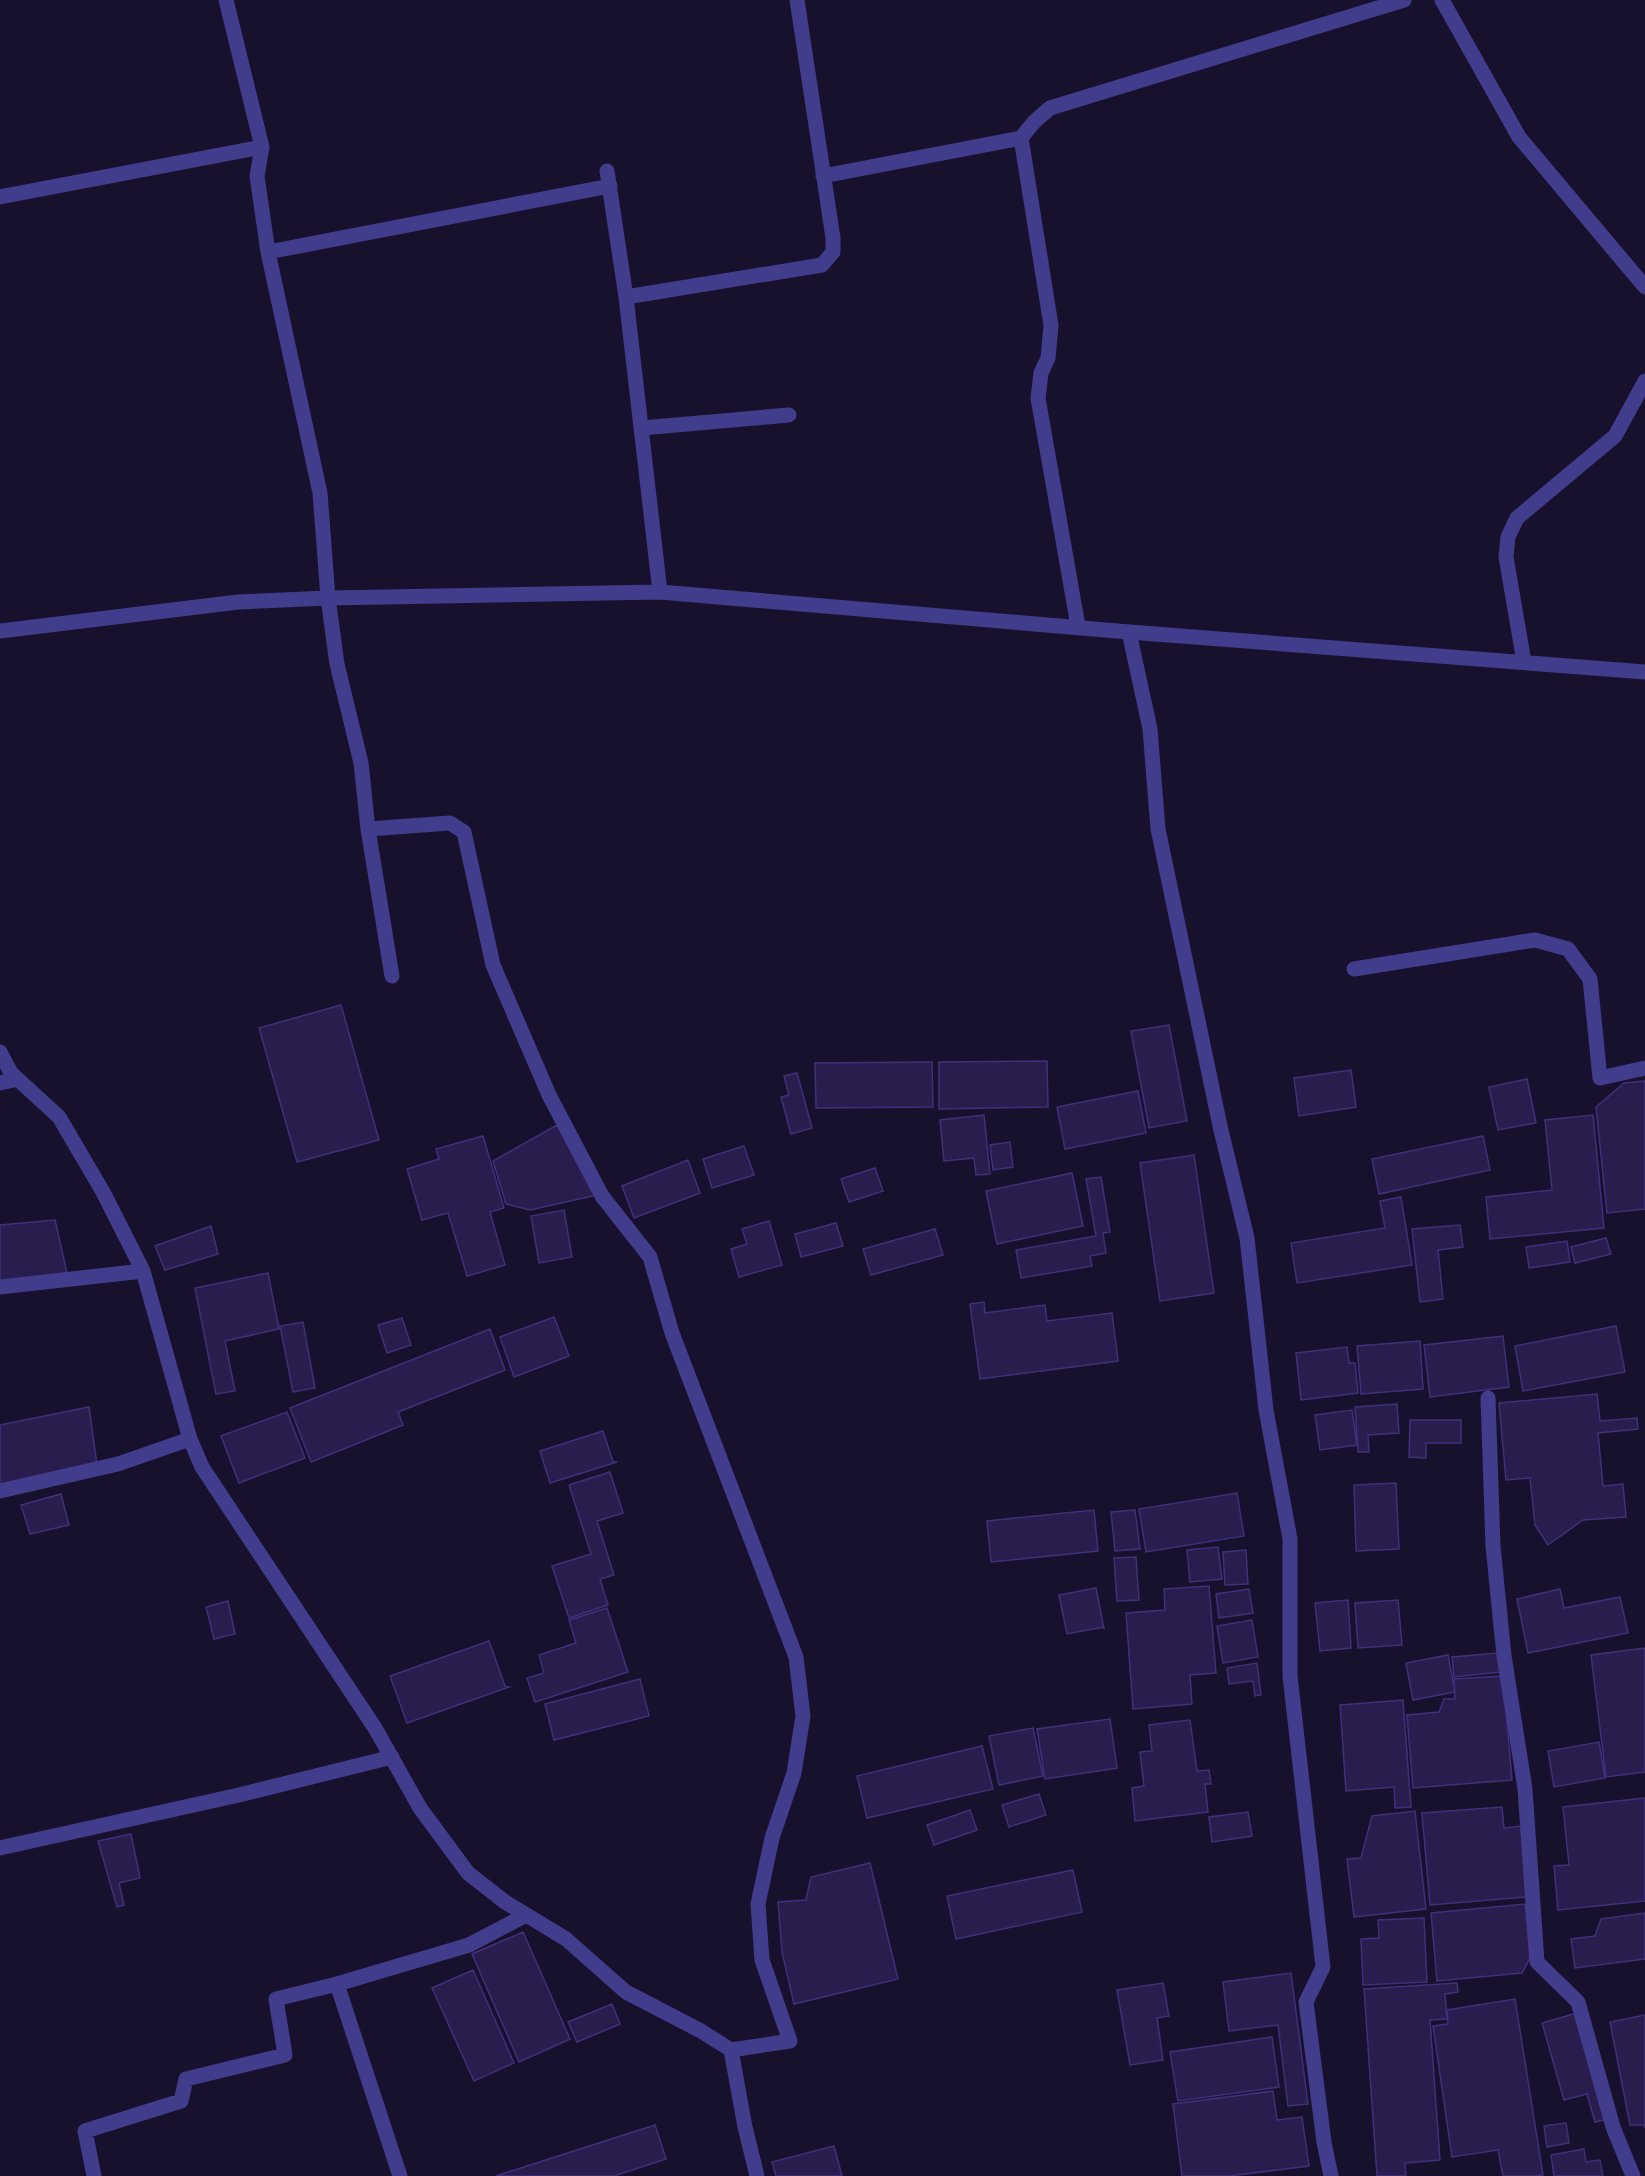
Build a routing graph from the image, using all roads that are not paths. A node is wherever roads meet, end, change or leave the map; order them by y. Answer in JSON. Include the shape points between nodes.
{"nodes":[{"id":1,"x":226,"y":0,"type":"edge"},
{"id":2,"x":797,"y":0,"type":"edge"},
{"id":3,"x":1404,"y":0,"type":"edge"},
{"id":4,"x":1442,"y":0,"type":"edge"},
{"id":5,"x":1021,"y":138,"type":"junction"},
{"id":6,"x":262,"y":147,"type":"junction"},
{"id":7,"x":823,"y":176,"type":"junction"},
{"id":8,"x":0,"y":197,"type":"edge"},
{"id":9,"x":268,"y":252,"type":"junction"},
{"id":10,"x":1645,"y":287,"type":"edge"},
{"id":11,"x":626,"y":297,"type":"junction"},
{"id":12,"x":1645,"y":381,"type":"edge"},
{"id":13,"x":789,"y":415,"type":"dead end"},
{"id":14,"x":642,"y":428,"type":"junction"},
{"id":15,"x":660,"y":592,"type":"junction"},
{"id":16,"x":328,"y":598,"type":"junction"},
{"id":17,"x":1078,"y":626,"type":"junction"},
{"id":18,"x":0,"y":631,"type":"edge"},
{"id":19,"x":1129,"y":632,"type":"junction"},
{"id":20,"x":1524,"y":662,"type":"junction"},
{"id":21,"x":1645,"y":672,"type":"edge"},
{"id":22,"x":368,"y":829,"type":"junction"},
{"id":23,"x":1354,"y":969,"type":"dead end"},
{"id":24,"x":392,"y":976,"type":"dead end"},
{"id":25,"x":0,"y":1052,"type":"edge"},
{"id":26,"x":1645,"y":1068,"type":"edge"},
{"id":27,"x":18,"y":1080,"type":"junction"},
{"id":28,"x":0,"y":1083,"type":"edge"},
{"id":29,"x":142,"y":1271,"type":"junction"},
{"id":30,"x":0,"y":1287,"type":"edge"},
{"id":31,"x":1488,"y":1398,"type":"dead end"},
{"id":32,"x":190,"y":1439,"type":"junction"},
{"id":33,"x":0,"y":1491,"type":"edge"},
{"id":34,"x":392,"y":1757,"type":"junction"},
{"id":35,"x":0,"y":1848,"type":"edge"},
{"id":36,"x":526,"y":1915,"type":"junction"},
{"id":37,"x":337,"y":1984,"type":"junction"},
{"id":38,"x":731,"y":2050,"type":"junction"},
{"id":39,"x":94,"y":2176,"type":"edge"},
{"id":40,"x":400,"y":2176,"type":"edge"},
{"id":41,"x":757,"y":2176,"type":"edge"},
{"id":42,"x":1331,"y":2176,"type":"edge"},
{"id":43,"x":1633,"y":2176,"type":"edge"}],
"edges":[{"from":1,"to":6,"type":"street"},
{"from":2,"to":7,"type":"street"},
{"from":3,"to":5,"type":"street","via":[[1050,108]]},
{"from":4,"to":10,"type":"street","via":[[1519,137]]},
{"from":5,"to":7,"type":"street"},
{"from":5,"to":17,"type":"street","via":[[1051,325],[1038,398]]},
{"from":6,"to":8,"type":"street"},
{"from":6,"to":9,"type":"street","via":[[257,176]]},
{"from":7,"to":11,"type":"street","via":[[833,252],[822,265]]},
{"from":9,"to":11,"type":"street","via":[[609,179]]},
{"from":9,"to":16,"type":"street","via":[[320,493]]},
{"from":11,"to":14,"type":"street"},
{"from":12,"to":20,"type":"street","via":[[1615,436],[1517,518],[1508,537],[1506,557]]},
{"from":13,"to":14,"type":"street"},
{"from":14,"to":15,"type":"street"},
{"from":15,"to":16,"type":"street"},
{"from":15,"to":17,"type":"street"},
{"from":16,"to":18,"type":"street","via":[[238,602]]},
{"from":16,"to":22,"type":"street","via":[[337,664],[361,764]]},
{"from":17,"to":19,"type":"street"},
{"from":19,"to":20,"type":"street"},
{"from":19,"to":42,"type":"street","via":[[1150,729],[1158,829],[1247,1238],[1266,1410],[1290,1539],[1290,1676],[1323,1967],[1306,2002]]},
{"from":20,"to":21,"type":"street"},
{"from":22,"to":24,"type":"street"},
{"from":22,"to":38,"type":"street","via":[[450,823],[464,832],[493,965],[549,1095],[602,1196],[650,1257],[672,1333],[796,1657],[803,1716],[794,1773],[772,1838],[758,1904],[762,1960],[790,2041]]},
{"from":23,"to":26,"type":"street","via":[[1535,940],[1568,949],[1590,980],[1600,1078]]},
{"from":25,"to":27,"type":"street"},
{"from":27,"to":28,"type":"street"},
{"from":27,"to":29,"type":"street","via":[[59,1117],[103,1192]]},
{"from":29,"to":30,"type":"street"},
{"from":29,"to":32,"type":"street"},
{"from":31,"to":43,"type":"street","via":[[1493,1546],[1504,1656],[1525,1789],[1537,1962],[1578,2002],[1613,2127]]},
{"from":32,"to":33,"type":"street","via":[[118,1464]]},
{"from":32,"to":34,"type":"street","via":[[202,1467]]},
{"from":34,"to":35,"type":"street"},
{"from":34,"to":36,"type":"street","via":[[420,1808],[468,1873]]},
{"from":36,"to":37,"type":"street","via":[[469,1945]]},
{"from":36,"to":38,"type":"street","via":[[566,1939],[626,1992]]},
{"from":37,"to":39,"type":"street","via":[[276,1999],[285,2055],[186,2079],[181,2101],[85,2131]]},
{"from":37,"to":40,"type":"street"},
{"from":38,"to":41,"type":"street"}]}
